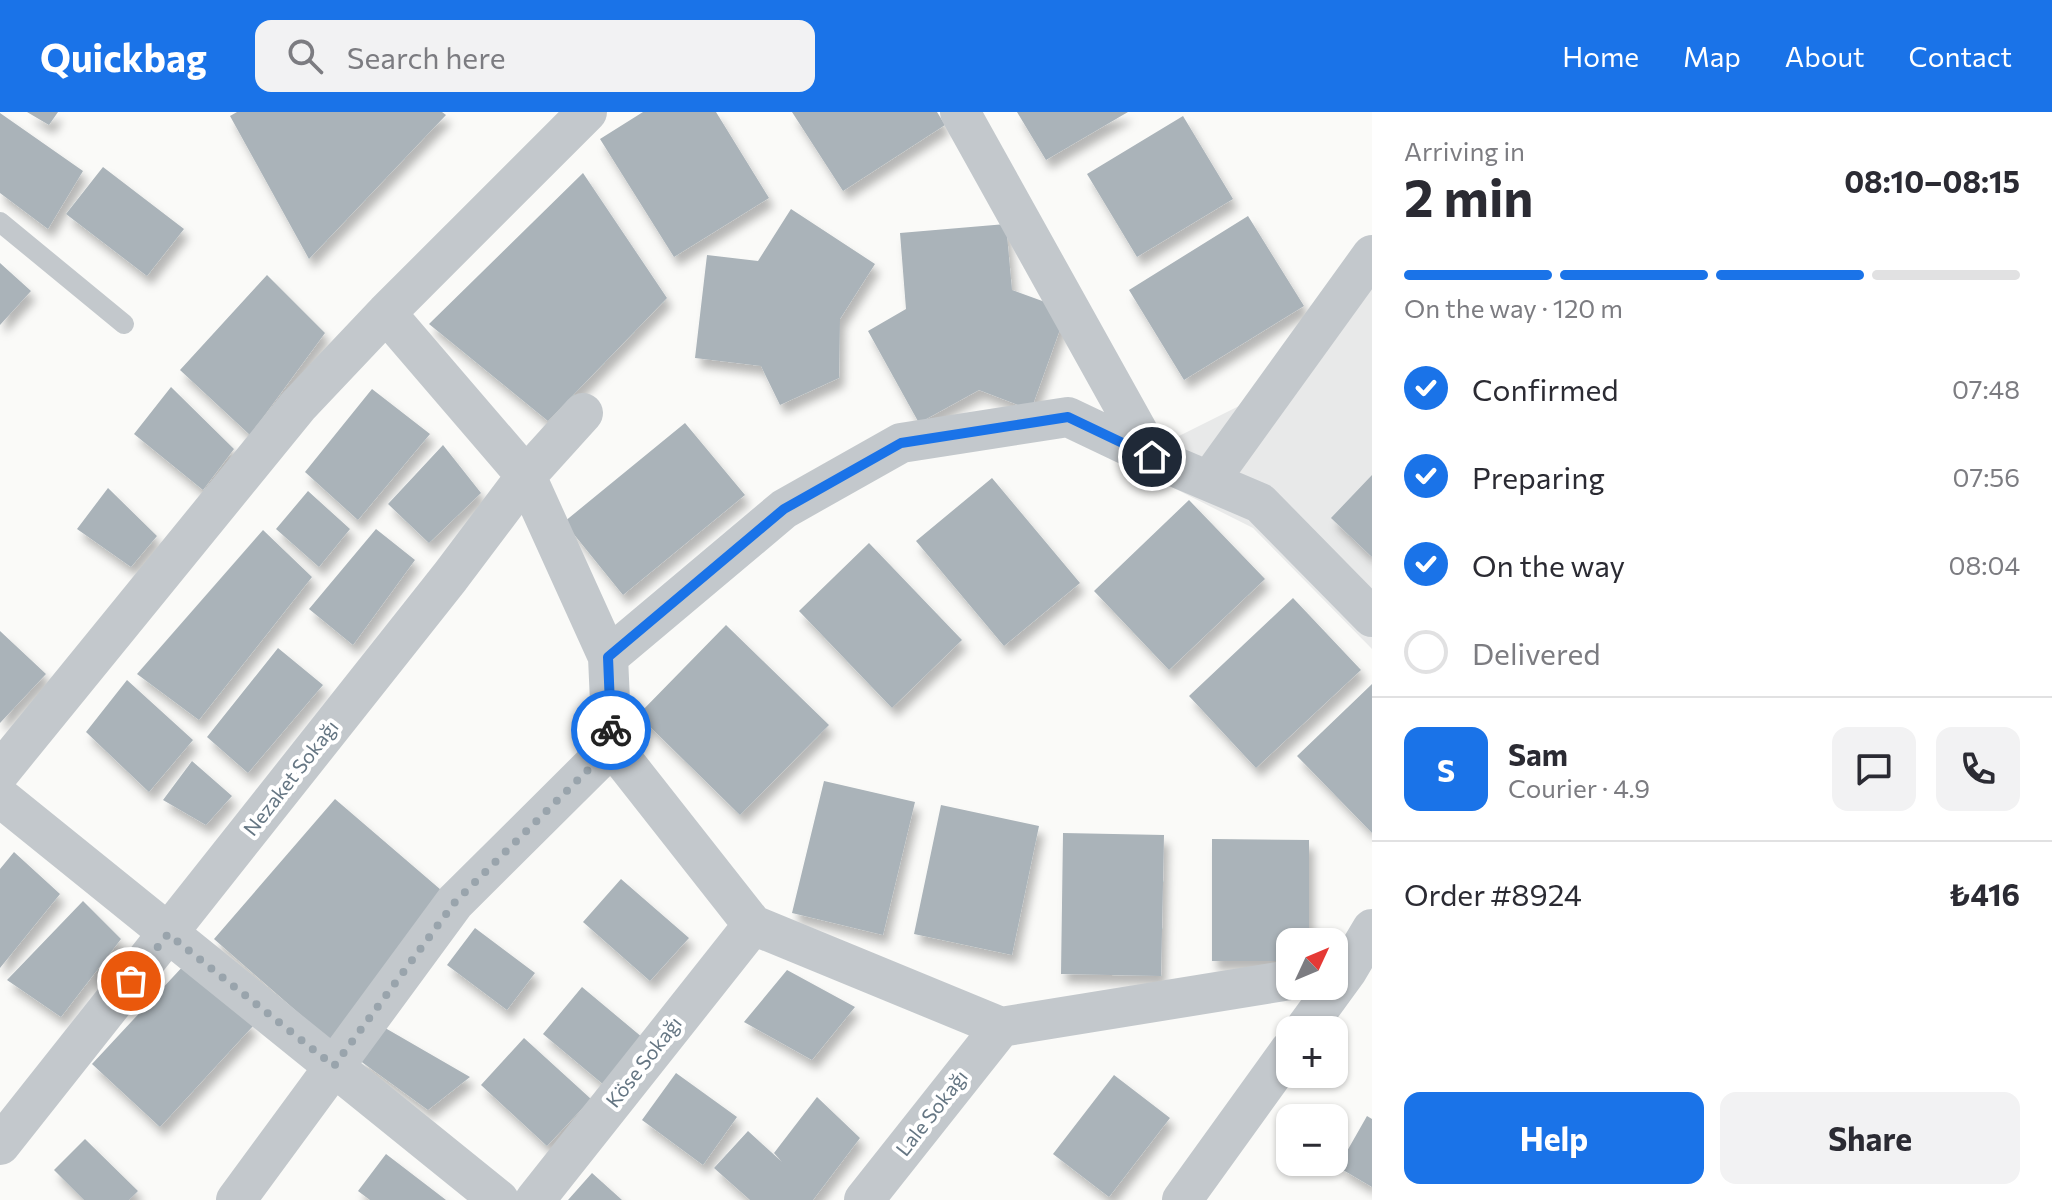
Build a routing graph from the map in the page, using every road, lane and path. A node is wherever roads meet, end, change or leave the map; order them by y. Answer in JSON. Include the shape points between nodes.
{"nodes":[{"id":1,"x":587,"y":112,"type":"edge"},
{"id":2,"x":960,"y":112,"type":"edge"},
{"id":3,"x":0,"y":222,"type":"edge"},
{"id":4,"x":1372,"y":255,"type":"edge"},
{"id":5,"x":386,"y":313,"type":"junction"},
{"id":6,"x":124,"y":324,"type":"dead end"},
{"id":7,"x":583,"y":413,"type":"dead end"},
{"id":8,"x":1152,"y":457,"type":"junction"},
{"id":9,"x":526,"y":476,"type":"junction"},
{"id":10,"x":1209,"y":481,"type":"junction"},
{"id":11,"x":1372,"y":617,"type":"edge"},
{"id":12,"x":608,"y":657,"type":"junction"},
{"id":13,"x":612,"y":746,"type":"junction"},
{"id":14,"x":0,"y":772,"type":"edge"},
{"id":15,"x":0,"y":797,"type":"edge"},
{"id":16,"x":753,"y":925,"type":"junction"},
{"id":17,"x":1372,"y":929,"type":"edge"},
{"id":18,"x":168,"y":934,"type":"junction"},
{"id":19,"x":1348,"y":961,"type":"edge"},
{"id":20,"x":1276,"y":982,"type":"edge"},
{"id":21,"x":1001,"y":1027,"type":"junction"},
{"id":22,"x":334,"y":1066,"type":"junction"},
{"id":23,"x":1276,"y":1069,"type":"edge"},
{"id":24,"x":0,"y":1145,"type":"edge"},
{"id":25,"x":236,"y":1200,"type":"edge"},
{"id":26,"x":499,"y":1200,"type":"edge"},
{"id":27,"x":535,"y":1200,"type":"edge"},
{"id":28,"x":864,"y":1200,"type":"edge"},
{"id":29,"x":1182,"y":1200,"type":"edge"}],
"edges":[{"from":1,"to":5,"type":"street"},
{"from":2,"to":8,"type":"street"},
{"from":3,"to":6,"type":"lane"},
{"from":4,"to":10,"type":"street"},
{"from":5,"to":9,"type":"street"},
{"from":5,"to":14,"type":"street","via":[[298,406]]},
{"from":7,"to":9,"type":"street","name":"Nezaket Sokağı"},
{"from":8,"to":10,"type":"street"},
{"from":8,"to":12,"type":"street","via":[[1068,417],[901,443],[784,509]]},
{"from":9,"to":12,"type":"street"},
{"from":9,"to":18,"type":"street","name":"Nezaket Sokağı"},
{"from":10,"to":11,"type":"street","via":[[1260,503]]},
{"from":12,"to":13,"type":"street"},
{"from":13,"to":16,"type":"street"},
{"from":13,"to":22,"type":"street","via":[[455,902]]},
{"from":15,"to":18,"type":"street"},
{"from":16,"to":21,"type":"street"},
{"from":16,"to":27,"type":"street","name":"Köse Sokağı"},
{"from":17,"to":19,"type":"street"},
{"from":18,"to":22,"type":"street"},
{"from":18,"to":24,"type":"street","name":"Nezaket Sokağı"},
{"from":20,"to":21,"type":"street"},
{"from":21,"to":28,"type":"street","name":"Lale Sokağı"},
{"from":22,"to":25,"type":"street"},
{"from":22,"to":26,"type":"street"},
{"from":23,"to":29,"type":"street"}]}
